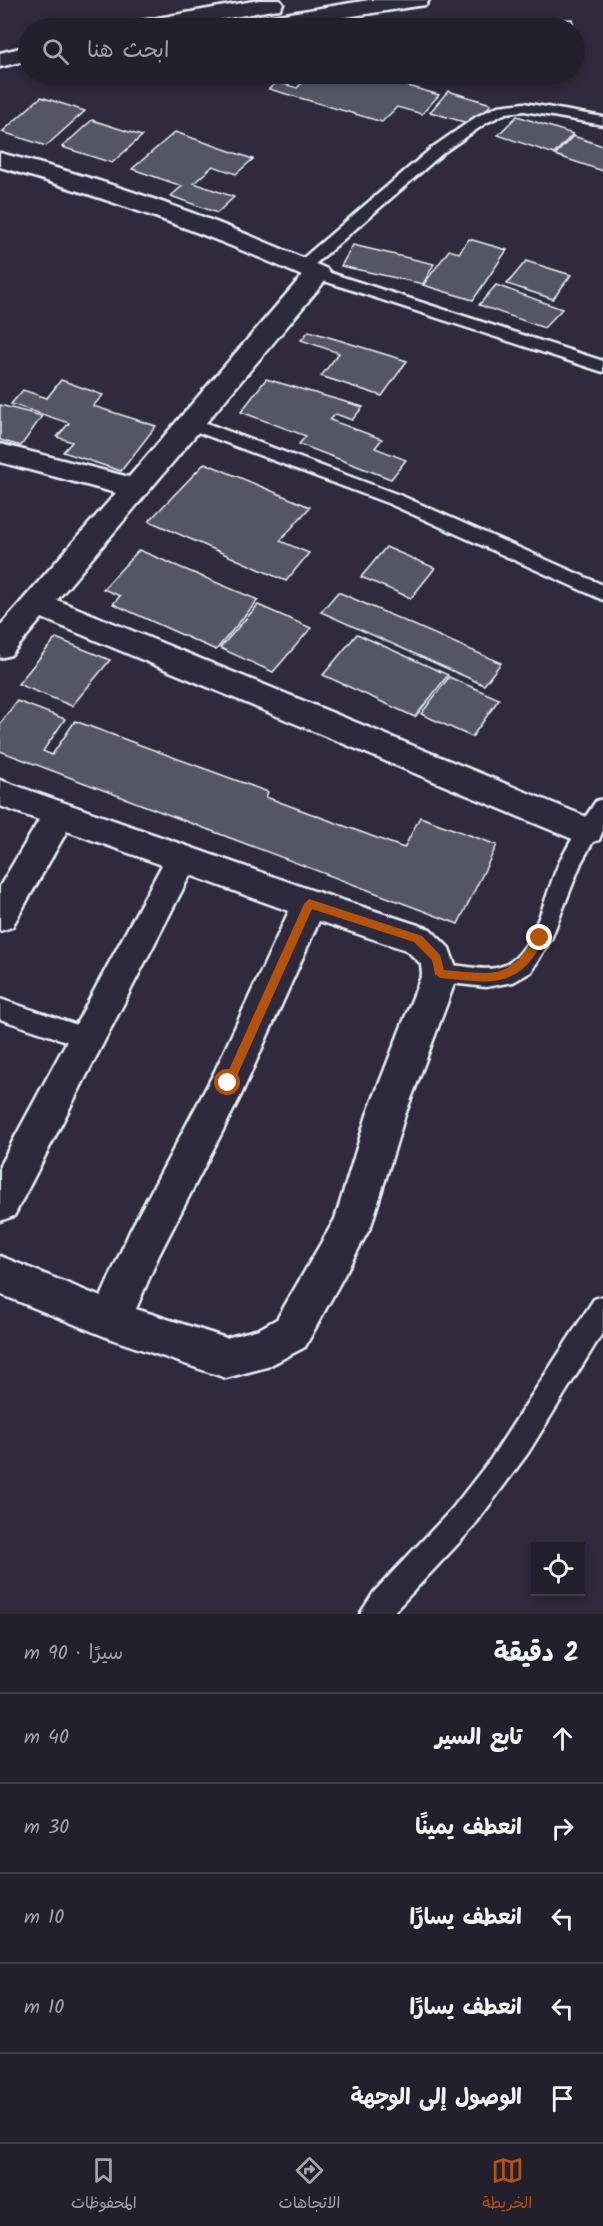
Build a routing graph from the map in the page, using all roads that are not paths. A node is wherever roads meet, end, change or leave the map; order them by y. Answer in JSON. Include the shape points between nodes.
{"nodes":[{"id":1,"x":301,"y":0,"type":"edge"},
{"id":2,"x":418,"y":0,"type":"edge"},
{"id":3,"x":198,"y":18,"type":"edge"},
{"id":4,"x":296,"y":18,"type":"edge"},
{"id":5,"x":18,"y":56,"type":"edge"},
{"id":6,"x":0,"y":60,"type":"edge"},
{"id":7,"x":18,"y":76,"type":"edge"},
{"id":8,"x":0,"y":80,"type":"edge"},
{"id":9,"x":603,"y":121,"type":"edge"},
{"id":10,"x":0,"y":160,"type":"edge"},
{"id":11,"x":309,"y":271,"type":"junction"},
{"id":12,"x":603,"y":367,"type":"edge"},
{"id":13,"x":190,"y":423,"type":"junction"},
{"id":14,"x":0,"y":453,"type":"edge"},
{"id":15,"x":135,"y":488,"type":"junction"},
{"id":16,"x":603,"y":594,"type":"edge"},
{"id":17,"x":19,"y":618,"type":"edge"},
{"id":18,"x":0,"y":647,"type":"edge"},
{"id":19,"x":0,"y":793,"type":"edge"},
{"id":20,"x":60,"y":814,"type":"junction"},
{"id":21,"x":595,"y":819,"type":"edge"},
{"id":22,"x":183,"y":857,"type":"junction"},
{"id":23,"x":309,"y":904,"type":"junction"},
{"id":24,"x":0,"y":917,"type":"edge"},
{"id":25,"x":440,"y":974,"type":"junction"},
{"id":26,"x":0,"y":1009,"type":"edge"},
{"id":27,"x":87,"y":1038,"type":"junction"},
{"id":28,"x":0,"y":1203,"type":"edge"},
{"id":29,"x":0,"y":1275,"type":"edge"},
{"id":30,"x":603,"y":1308,"type":"edge"},
{"id":31,"x":111,"y":1320,"type":"junction"},
{"id":32,"x":374,"y":1614,"type":"edge"}],
"edges":[{"from":1,"to":3,"type":"main road"},
{"from":2,"to":4,"type":"main road"},
{"from":5,"to":6,"type":"main road"},
{"from":7,"to":8,"type":"main road"},
{"from":9,"to":11,"type":"lane","via":[[524,107],[503,109],[481,120],[438,150]]},
{"from":10,"to":11,"type":"main road","via":[[104,190],[261,248]]},
{"from":11,"to":12,"type":"lane"},
{"from":11,"to":13,"type":"main road"},
{"from":13,"to":15,"type":"main road"},
{"from":13,"to":16,"type":"lane","via":[[396,500]]},
{"from":14,"to":15,"type":"main road"},
{"from":15,"to":17,"type":"main road"},
{"from":17,"to":18,"type":"main road"},
{"from":17,"to":21,"type":"main road"},
{"from":19,"to":20,"type":"main road"},
{"from":20,"to":22,"type":"main road"},
{"from":20,"to":24,"type":"main road"},
{"from":21,"to":25,"type":"lane","via":[[528,958],[514,972],[482,978]]},
{"from":22,"to":23,"type":"main road"},
{"from":22,"to":27,"type":"main road"},
{"from":23,"to":25,"type":"main road","via":[[418,939],[437,958]]},
{"from":23,"to":31,"type":"main road","via":[[228,1083],[144,1244]]},
{"from":25,"to":31,"type":"main road","via":[[386,1115],[352,1226],[291,1333],[267,1347],[226,1358]]},
{"from":26,"to":27,"type":"lane"},
{"from":27,"to":28,"type":"main road"},
{"from":29,"to":31,"type":"main road"},
{"from":30,"to":32,"type":"lane","via":[[521,1438],[467,1511]]}]}
